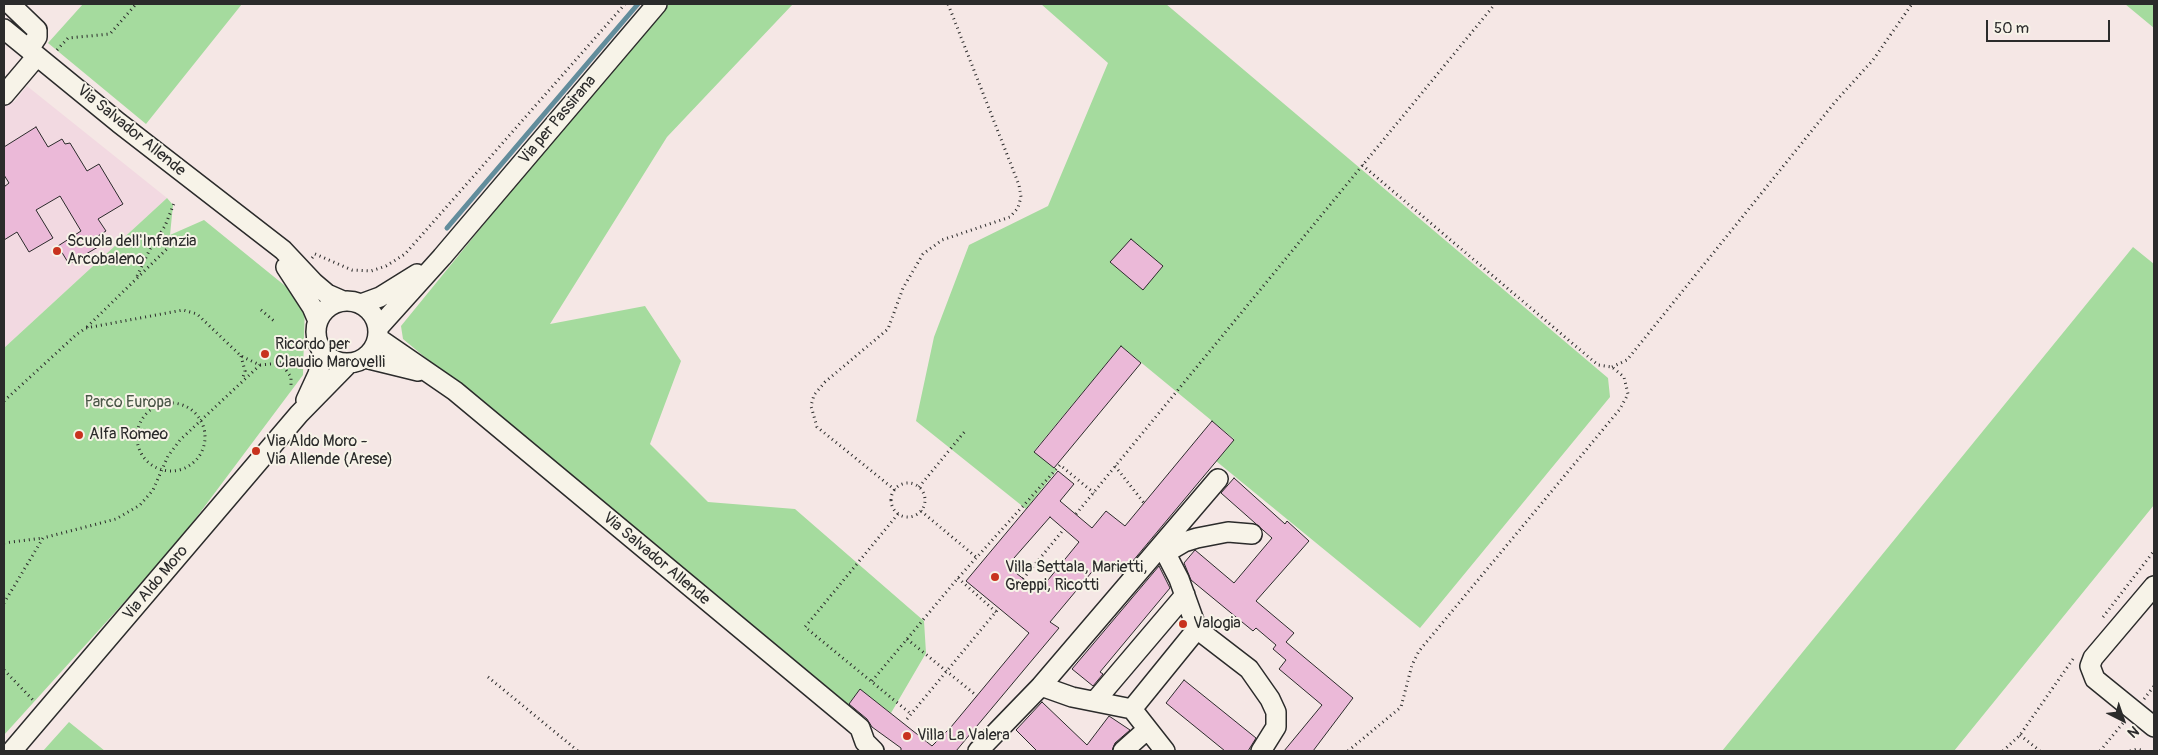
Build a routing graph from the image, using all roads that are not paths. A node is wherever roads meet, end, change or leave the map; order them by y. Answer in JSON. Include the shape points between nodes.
{"nodes":[{"id":1,"x":10,"y":4,"type":"edge"},
{"id":2,"x":657,"y":4,"type":"edge"},
{"id":3,"x":4,"y":29,"type":"edge"},
{"id":4,"x":40,"y":53,"type":"junction"},
{"id":5,"x":4,"y":95,"type":"edge"},
{"id":6,"x":258,"y":233,"type":"junction"},
{"id":7,"x":459,"y":237,"type":"junction"},
{"id":8,"x":352,"y":302,"type":"junction"},
{"id":9,"x":318,"y":321,"type":"junction"},
{"id":10,"x":378,"y":333,"type":"junction"},
{"id":11,"x":323,"y":352,"type":"junction"},
{"id":12,"x":357,"y":361,"type":"junction"},
{"id":13,"x":429,"y":374,"type":"junction"},
{"id":14,"x":299,"y":414,"type":"junction"},
{"id":15,"x":1218,"y":479,"type":"dead end"},
{"id":16,"x":1252,"y":534,"type":"dead end"},
{"id":17,"x":1164,"y":549,"type":"junction"},
{"id":18,"x":2154,"y":586,"type":"edge"},
{"id":19,"x":1185,"y":595,"type":"junction"},
{"id":20,"x":1197,"y":629,"type":"junction"},
{"id":21,"x":1041,"y":686,"type":"junction"},
{"id":22,"x":1095,"y":700,"type":"junction"},
{"id":23,"x":1132,"y":709,"type":"junction"},
{"id":24,"x":2154,"y":727,"type":"edge"},
{"id":25,"x":1149,"y":731,"type":"junction"},
{"id":26,"x":987,"y":748,"type":"edge"},
{"id":27,"x":1163,"y":750,"type":"edge"},
{"id":28,"x":12,"y":751,"type":"edge"},
{"id":29,"x":874,"y":751,"type":"edge"},
{"id":30,"x":1123,"y":751,"type":"edge"},
{"id":31,"x":1261,"y":751,"type":"edge"}],
"edges":[{"from":1,"to":4,"type":"street","via":[[38,30]]},
{"from":2,"to":7,"type":"street","name":"Via per Passirana"},
{"from":3,"to":4,"type":"street","name":"Via Salvador Allende"},
{"from":4,"to":5,"type":"street"},
{"from":4,"to":6,"type":"street","name":"Via Salvador Allende"},
{"from":6,"to":8,"type":"street","name":"Via Salvador Allende","via":[[282,250],[328,294]]},
{"from":6,"to":9,"type":"street","name":"Via Salvador Allende","via":[[287,269]]},
{"from":7,"to":8,"type":"street","name":"Via per Passirana","via":[[409,281],[380,298]]},
{"from":7,"to":10,"type":"street","name":"Via per Passirana"},
{"from":8,"to":9,"type":"street","via":[[327,308]]},
{"from":8,"to":10,"type":"street","via":[[372,314]]},
{"from":9,"to":11,"type":"street","via":[[316,337]]},
{"from":10,"to":12,"type":"street","via":[[375,346]]},
{"from":10,"to":13,"type":"street","name":"Via Salvador Allende"},
{"from":11,"to":12,"type":"street","via":[[339,362]]},
{"from":11,"to":14,"type":"street","name":"Via Aldo Moro","via":[[318,374]]},
{"from":12,"to":13,"type":"street","name":"Via Salvador Allende"},
{"from":12,"to":14,"type":"street","name":"Via Aldo Moro"},
{"from":13,"to":29,"type":"street","name":"Via Salvador Allende","via":[[455,391],[854,722]]},
{"from":14,"to":28,"type":"street","name":"Via Aldo Moro"},
{"from":15,"to":17,"type":"street"},
{"from":16,"to":17,"type":"street","via":[[1228,532]]},
{"from":17,"to":19,"type":"street"},
{"from":17,"to":21,"type":"street"},
{"from":18,"to":24,"type":"street","via":[[2093,658],[2090,666],[2095,678]]},
{"from":19,"to":20,"type":"street"},
{"from":19,"to":22,"type":"street"},
{"from":20,"to":23,"type":"street"},
{"from":20,"to":31,"type":"street","via":[[1249,668],[1270,699],[1276,712],[1276,727]]},
{"from":21,"to":22,"type":"street","via":[[1072,697]]},
{"from":21,"to":26,"type":"street"},
{"from":22,"to":23,"type":"street"},
{"from":23,"to":25,"type":"street"},
{"from":25,"to":27,"type":"street"},
{"from":25,"to":30,"type":"street"}]}
